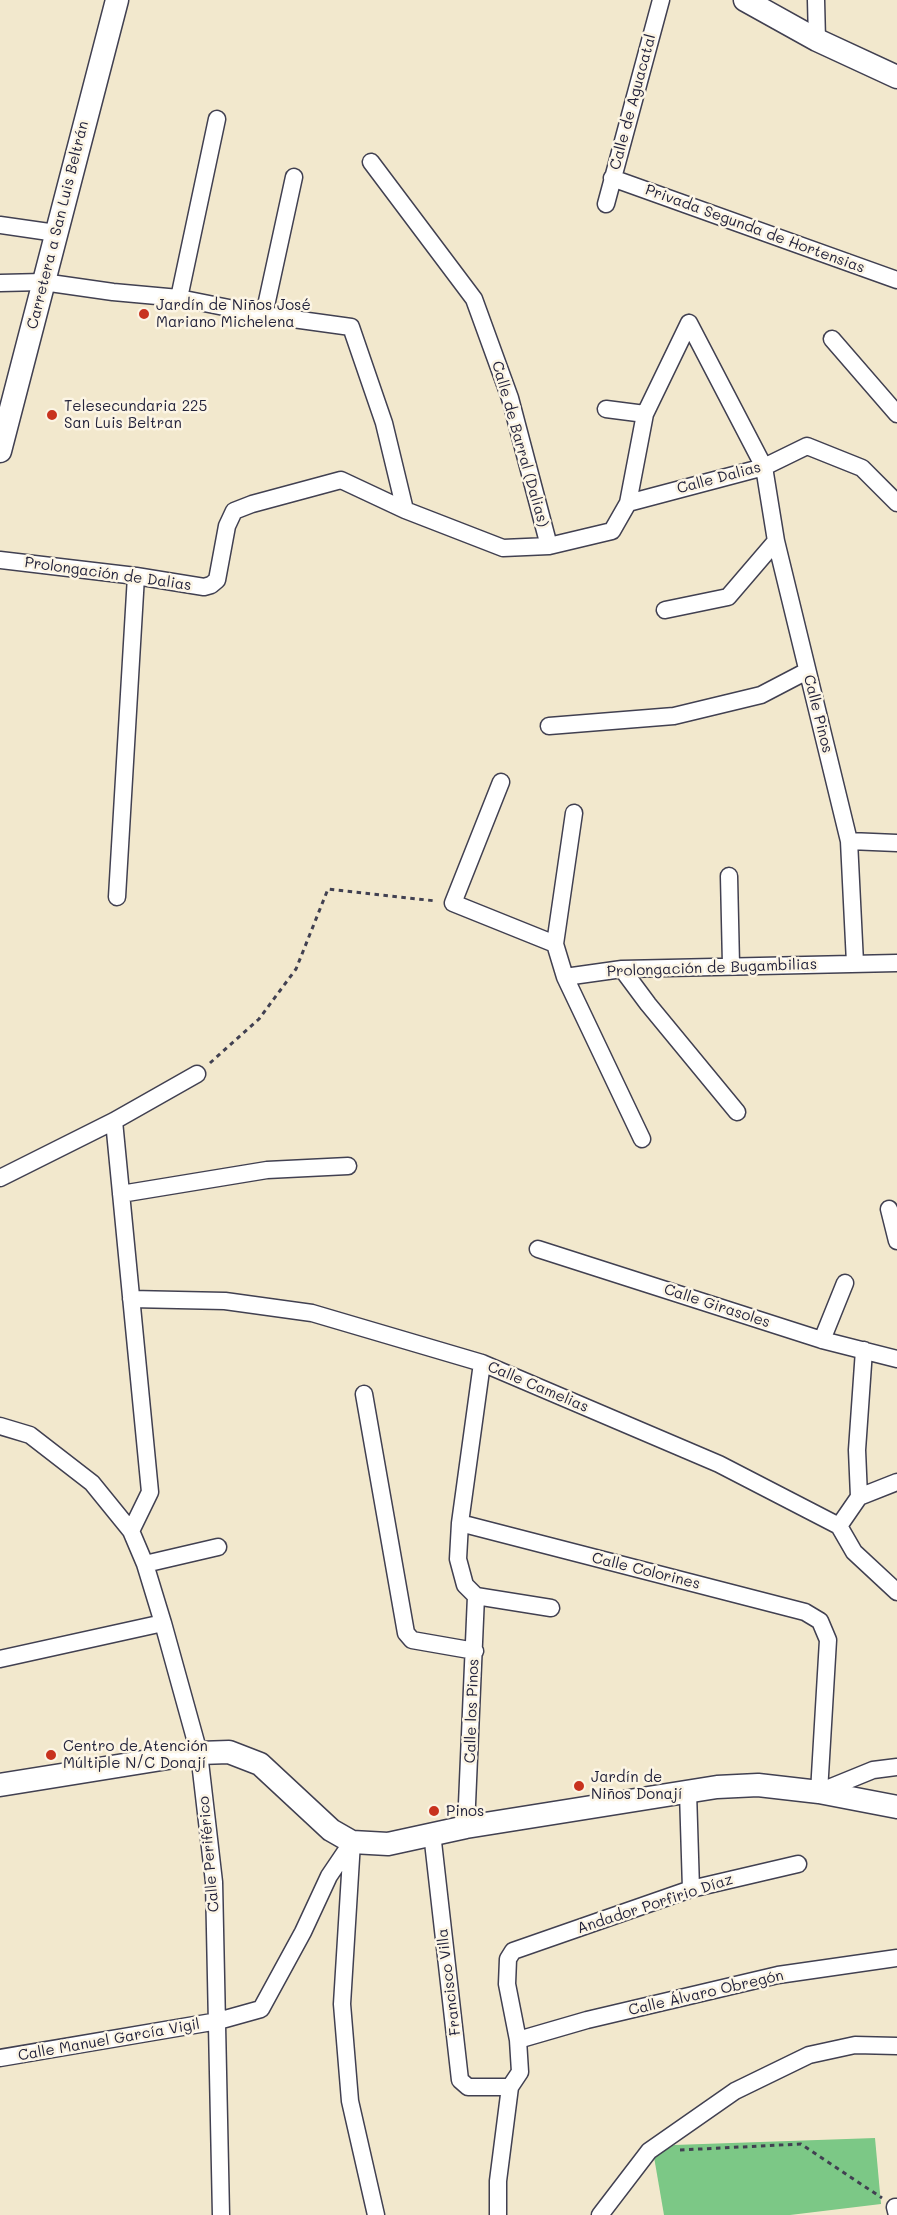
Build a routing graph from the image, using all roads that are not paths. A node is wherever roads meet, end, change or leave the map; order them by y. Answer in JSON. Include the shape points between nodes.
{"nodes":[{"id":1,"x":117,"y":0,"type":"edge"},
{"id":2,"x":660,"y":0,"type":"edge"},
{"id":3,"x":745,"y":0,"type":"edge"},
{"id":4,"x":816,"y":0,"type":"edge"},
{"id":5,"x":817,"y":40,"type":"junction"},
{"id":6,"x":897,"y":77,"type":"edge"},
{"id":7,"x":218,"y":119,"type":"dead end"},
{"id":8,"x":371,"y":162,"type":"dead end"},
{"id":9,"x":294,"y":177,"type":"dead end"},
{"id":10,"x":612,"y":178,"type":"junction"},
{"id":11,"x":606,"y":204,"type":"dead end"},
{"id":12,"x":0,"y":225,"type":"edge"},
{"id":13,"x":56,"y":233,"type":"junction"},
{"id":14,"x":897,"y":280,"type":"edge"},
{"id":15,"x":43,"y":282,"type":"junction"},
{"id":16,"x":0,"y":283,"type":"edge"},
{"id":17,"x":179,"y":298,"type":"junction"},
{"id":18,"x":264,"y":315,"type":"junction"},
{"id":19,"x":832,"y":339,"type":"dead end"},
{"id":20,"x":606,"y":409,"type":"dead end"},
{"id":21,"x":645,"y":414,"type":"junction"},
{"id":22,"x":897,"y":414,"type":"edge"},
{"id":23,"x":0,"y":451,"type":"edge"},
{"id":24,"x":764,"y":467,"type":"junction"},
{"id":25,"x":628,"y":502,"type":"junction"},
{"id":26,"x":897,"y":503,"type":"edge"},
{"id":27,"x":405,"y":510,"type":"junction"},
{"id":28,"x":776,"y":541,"type":"junction"},
{"id":29,"x":549,"y":546,"type":"junction"},
{"id":30,"x":0,"y":560,"type":"edge"},
{"id":31,"x":136,"y":576,"type":"junction"},
{"id":32,"x":665,"y":610,"type":"dead end"},
{"id":33,"x":807,"y":671,"type":"junction"},
{"id":34,"x":549,"y":726,"type":"dead end"},
{"id":35,"x":501,"y":782,"type":"dead end"},
{"id":36,"x":574,"y":813,"type":"dead end"},
{"id":37,"x":849,"y":841,"type":"junction"},
{"id":38,"x":897,"y":843,"type":"edge"},
{"id":39,"x":729,"y":876,"type":"dead end"},
{"id":40,"x":117,"y":897,"type":"dead end"},
{"id":41,"x":555,"y":944,"type":"junction"},
{"id":42,"x":855,"y":963,"type":"junction"},
{"id":43,"x":897,"y":963,"type":"edge"},
{"id":44,"x":731,"y":966,"type":"junction"},
{"id":45,"x":622,"y":969,"type":"junction"},
{"id":46,"x":565,"y":977,"type":"junction"},
{"id":47,"x":197,"y":1074,"type":"road end"},
{"id":48,"x":736,"y":1112,"type":"dead end"},
{"id":49,"x":114,"y":1121,"type":"junction"},
{"id":50,"x":642,"y":1139,"type":"dead end"},
{"id":51,"x":348,"y":1166,"type":"dead end"},
{"id":52,"x":0,"y":1178,"type":"edge"},
{"id":53,"x":121,"y":1194,"type":"junction"},
{"id":54,"x":890,"y":1209,"type":"dead end"},
{"id":55,"x":897,"y":1240,"type":"edge"},
{"id":56,"x":538,"y":1249,"type":"dead end"},
{"id":57,"x":845,"y":1283,"type":"dead end"},
{"id":58,"x":131,"y":1299,"type":"junction"},
{"id":59,"x":822,"y":1340,"type":"junction"},
{"id":60,"x":864,"y":1350,"type":"junction"},
{"id":61,"x":897,"y":1359,"type":"edge"},
{"id":62,"x":482,"y":1363,"type":"junction"},
{"id":63,"x":364,"y":1394,"type":"dead end"},
{"id":64,"x":0,"y":1426,"type":"edge"},
{"id":65,"x":897,"y":1482,"type":"edge"},
{"id":66,"x":858,"y":1497,"type":"junction"},
{"id":67,"x":460,"y":1523,"type":"junction"},
{"id":68,"x":839,"y":1527,"type":"junction"},
{"id":69,"x":131,"y":1531,"type":"junction"},
{"id":70,"x":218,"y":1547,"type":"dead end"},
{"id":71,"x":145,"y":1564,"type":"junction"},
{"id":72,"x":897,"y":1592,"type":"edge"},
{"id":73,"x":476,"y":1596,"type":"junction"},
{"id":74,"x":551,"y":1608,"type":"dead end"},
{"id":75,"x":163,"y":1623,"type":"junction"},
{"id":76,"x":475,"y":1651,"type":"junction"},
{"id":77,"x":0,"y":1659,"type":"edge"},
{"id":78,"x":199,"y":1753,"type":"junction"},
{"id":79,"x":897,"y":1767,"type":"edge"},
{"id":80,"x":0,"y":1785,"type":"edge"},
{"id":81,"x":688,"y":1792,"type":"junction"},
{"id":82,"x":819,"y":1792,"type":"junction"},
{"id":83,"x":897,"y":1807,"type":"edge"},
{"id":84,"x":466,"y":1827,"type":"junction"},
{"id":85,"x":432,"y":1833,"type":"junction"},
{"id":86,"x":352,"y":1842,"type":"junction"},
{"id":87,"x":798,"y":1864,"type":"dead end"},
{"id":88,"x":691,"y":1889,"type":"junction"},
{"id":89,"x":897,"y":1958,"type":"edge"},
{"id":90,"x":218,"y":2021,"type":"junction"},
{"id":91,"x":518,"y":2040,"type":"junction"},
{"id":92,"x":897,"y":2046,"type":"edge"},
{"id":93,"x":0,"y":2058,"type":"edge"},
{"id":94,"x":510,"y":2087,"type":"junction"},
{"id":95,"x":221,"y":2215,"type":"edge"},
{"id":96,"x":376,"y":2215,"type":"edge"},
{"id":97,"x":498,"y":2215,"type":"edge"},
{"id":98,"x":600,"y":2215,"type":"edge"}],
"edges":[{"from":1,"to":13,"type":"main road","name":"Carretera a San Luis Beltrán"},
{"from":2,"to":10,"type":"street","name":"Calle de Aguacatal"},
{"from":3,"to":5,"type":"main road"},
{"from":4,"to":5,"type":"street"},
{"from":5,"to":6,"type":"main road"},
{"from":7,"to":17,"type":"street"},
{"from":8,"to":29,"type":"street","name":"Calle de Barral (Dalias)","via":[[474,299],[510,398]]},
{"from":9,"to":18,"type":"street"},
{"from":10,"to":11,"type":"street","name":"Calle de Aguacatal"},
{"from":10,"to":14,"type":"street","name":"Privada Segunda de Hortensias"},
{"from":12,"to":13,"type":"street"},
{"from":13,"to":15,"type":"main road","name":"Carretera a San Luis Beltrán"},
{"from":15,"to":16,"type":"street"},
{"from":15,"to":17,"type":"street"},
{"from":15,"to":23,"type":"main road","name":"Carretera a San Luis Beltrán"},
{"from":17,"to":18,"type":"street"},
{"from":18,"to":27,"type":"street","via":[[351,327],[384,423]]},
{"from":19,"to":22,"type":"street"},
{"from":20,"to":21,"type":"street"},
{"from":21,"to":24,"type":"street","name":"Calle Pinos","via":[[689,323]]},
{"from":21,"to":25,"type":"street","name":"Prolongación de Dalias"},
{"from":24,"to":25,"type":"street","name":"Calle Dalias"},
{"from":24,"to":26,"type":"street","name":"Calle Dalias","via":[[807,446],[862,468]]},
{"from":24,"to":28,"type":"street","name":"Calle Pinos"},
{"from":25,"to":29,"type":"street","name":"Prolongación de Dalias","via":[[612,531]]},
{"from":27,"to":29,"type":"street","name":"Prolongación de Dalias","via":[[503,548]]},
{"from":27,"to":31,"type":"street","name":"Prolongación de Dalias","via":[[342,480],[234,511],[227,526],[217,580],[211,585]]},
{"from":28,"to":32,"type":"street","via":[[728,597]]},
{"from":28,"to":33,"type":"street","name":"Calle Pinos"},
{"from":30,"to":31,"type":"street","name":"Prolongación de Dalias"},
{"from":31,"to":40,"type":"street"},
{"from":33,"to":34,"type":"street","via":[[761,695],[674,716]]},
{"from":33,"to":37,"type":"street","name":"Calle Pinos"},
{"from":35,"to":41,"type":"street","via":[[453,903]]},
{"from":36,"to":41,"type":"street"},
{"from":37,"to":38,"type":"street"},
{"from":37,"to":42,"type":"street","name":"Calle Pinos"},
{"from":39,"to":44,"type":"street"},
{"from":41,"to":46,"type":"street"},
{"from":42,"to":43,"type":"street","name":"Prolongación de Bugambilias"},
{"from":42,"to":44,"type":"street","name":"Prolongación de Bugambilias"},
{"from":44,"to":45,"type":"street","name":"Prolongación de Bugambilias"},
{"from":45,"to":46,"type":"street","name":"Prolongación de Bugambilias"},
{"from":45,"to":48,"type":"street"},
{"from":46,"to":50,"type":"street"},
{"from":47,"to":49,"type":"street"},
{"from":49,"to":52,"type":"street"},
{"from":49,"to":53,"type":"street"},
{"from":51,"to":53,"type":"street","via":[[267,1170]]},
{"from":53,"to":58,"type":"street"},
{"from":54,"to":55,"type":"street"},
{"from":56,"to":59,"type":"street","name":"Calle Girasoles"},
{"from":57,"to":59,"type":"street"},
{"from":58,"to":62,"type":"street","name":"Calle Camelias","via":[[225,1301],[312,1313]]},
{"from":58,"to":69,"type":"street","via":[[150,1492]]},
{"from":59,"to":60,"type":"street","name":"Calle Girasoles"},
{"from":60,"to":61,"type":"street","name":"Calle Girasoles"},
{"from":60,"to":66,"type":"street"},
{"from":62,"to":67,"type":"street"},
{"from":62,"to":68,"type":"street","name":"Calle Camelias","via":[[719,1464]]},
{"from":63,"to":76,"type":"street","via":[[406,1633],[412,1640]]},
{"from":64,"to":69,"type":"street","name":"Calle Periférico","via":[[30,1435],[92,1483]]},
{"from":65,"to":66,"type":"street"},
{"from":66,"to":68,"type":"street"},
{"from":67,"to":73,"type":"street","via":[[458,1559],[465,1585]]},
{"from":67,"to":82,"type":"street","name":"Calle Colorines","via":[[805,1612],[820,1621],[828,1640]]},
{"from":68,"to":72,"type":"street","via":[[854,1552]]},
{"from":69,"to":71,"type":"street","name":"Calle Periférico"},
{"from":70,"to":71,"type":"street"},
{"from":71,"to":75,"type":"street","name":"Calle Periférico"},
{"from":73,"to":74,"type":"street"},
{"from":73,"to":76,"type":"street","name":"Calle los Pinos"},
{"from":75,"to":77,"type":"street"},
{"from":75,"to":78,"type":"street","name":"Calle Periférico"},
{"from":76,"to":84,"type":"street","name":"Calle los Pinos"},
{"from":78,"to":80,"type":"main road"},
{"from":78,"to":86,"type":"main road","via":[[229,1752],[260,1764],[331,1830]]},
{"from":78,"to":90,"type":"street","name":"Calle Periférico","via":[[214,1882]]},
{"from":79,"to":82,"type":"street","via":[[873,1770]]},
{"from":81,"to":82,"type":"main road","via":[[758,1785]]},
{"from":81,"to":84,"type":"main road"},
{"from":81,"to":88,"type":"street"},
{"from":82,"to":83,"type":"main road"},
{"from":84,"to":85,"type":"main road"},
{"from":85,"to":86,"type":"main road","via":[[388,1844]]},
{"from":85,"to":94,"type":"street","name":"Francisco Villa","via":[[460,2080],[468,2086]]},
{"from":86,"to":90,"type":"street","name":"Calle Manuel García Vigil","via":[[329,1876],[261,2008]]},
{"from":86,"to":96,"type":"street","via":[[342,2004],[350,2101]]},
{"from":87,"to":88,"type":"street","name":"Andador Porfirio Díaz"},
{"from":88,"to":91,"type":"street","name":"Andador Porfirio Díaz","via":[[513,1951],[508,1959],[507,1984]]},
{"from":89,"to":91,"type":"street","name":"Calle Álvaro Obregón","via":[[768,1978]]},
{"from":90,"to":93,"type":"street","name":"Calle Manuel García Vigil"},
{"from":90,"to":95,"type":"street","name":"Calle Periférico"},
{"from":91,"to":94,"type":"street","via":[[520,2072]]},
{"from":92,"to":98,"type":"street","via":[[855,2045],[809,2055],[735,2091],[649,2151]]},
{"from":94,"to":97,"type":"street","via":[[498,2181]]}]}
